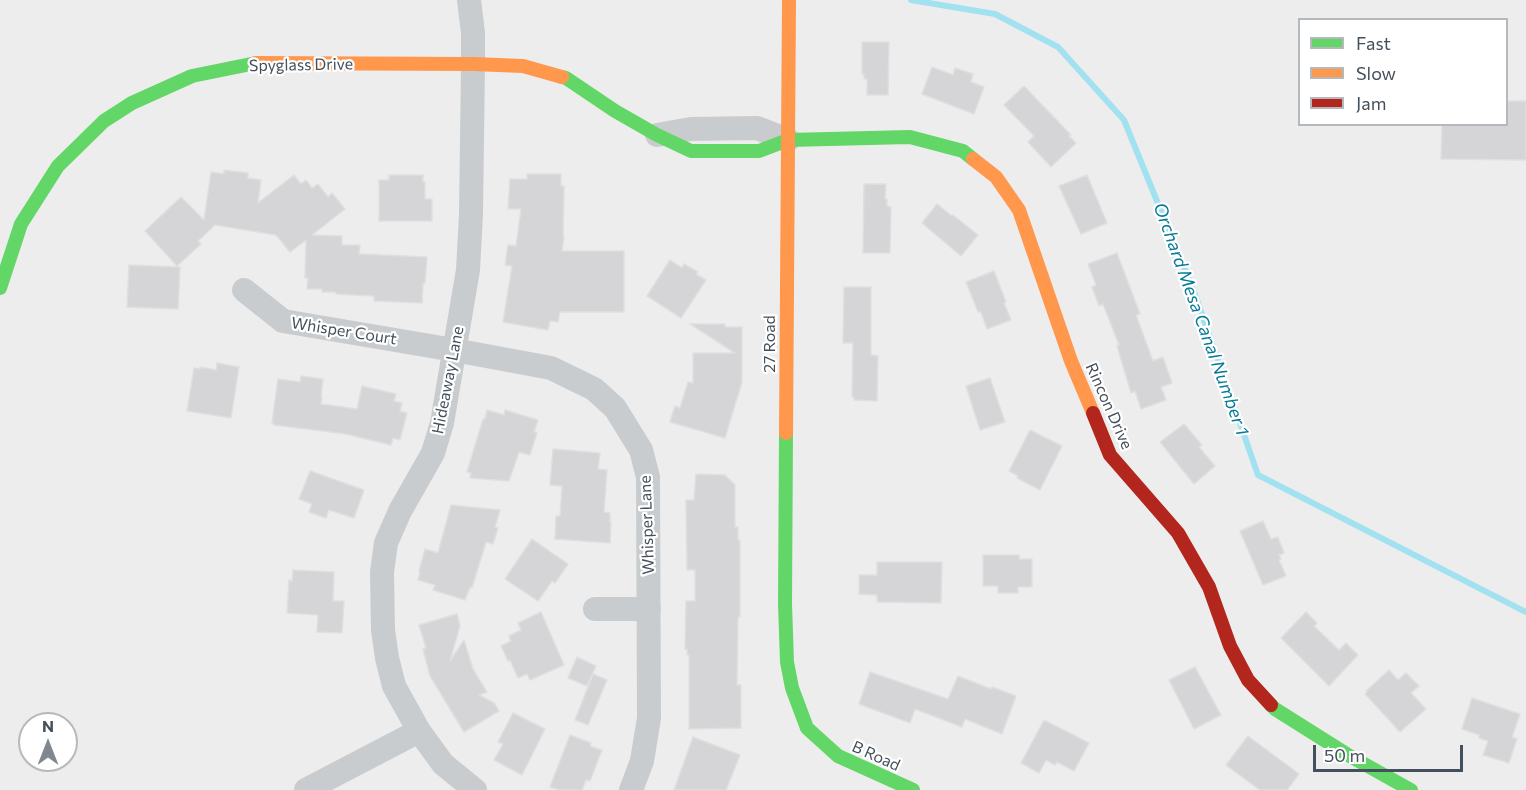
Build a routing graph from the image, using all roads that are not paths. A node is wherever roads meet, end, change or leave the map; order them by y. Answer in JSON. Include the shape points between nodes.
{"nodes":[{"id":1,"x":470,"y":0,"type":"edge"},
{"id":2,"x":789,"y":0,"type":"edge"},
{"id":3,"x":473,"y":64,"type":"junction"},
{"id":4,"x":657,"y":135,"type":"joint"},
{"id":5,"x":788,"y":140,"type":"junction"},
{"id":6,"x":0,"y":288,"type":"edge"},
{"id":7,"x":244,"y":290,"type":"dead end"},
{"id":8,"x":454,"y":350,"type":"junction"},
{"id":9,"x":595,"y":609,"type":"dead end"},
{"id":10,"x":649,"y":609,"type":"junction"},
{"id":11,"x":792,"y":688,"type":"joint"},
{"id":12,"x":419,"y":731,"type":"junction"},
{"id":13,"x":306,"y":790,"type":"edge"},
{"id":14,"x":475,"y":790,"type":"edge"},
{"id":15,"x":631,"y":790,"type":"edge"},
{"id":16,"x":913,"y":790,"type":"edge"},
{"id":17,"x":1411,"y":790,"type":"edge"}],
"edges":[{"from":1,"to":3,"type":"street","name":"Hideaway Lane"},
{"from":2,"to":5,"type":"street","name":"27 Road"},
{"from":3,"to":4,"type":"street","name":"Spyglass Drive","via":[[523,66],[566,78]]},
{"from":3,"to":6,"type":"street","name":"Spyglass Drive","via":[[256,63],[192,76],[132,103],[104,121],[58,166],[21,224]]},
{"from":3,"to":8,"type":"street","name":"Hideaway Lane","via":[[471,214]]},
{"from":4,"to":5,"type":"street","name":"Spyglass Drive","via":[[691,129],[757,128]]},
{"from":5,"to":11,"type":"street","name":"27 Road","via":[[785,604]]},
{"from":5,"to":17,"type":"street","name":"Rincon Drive","via":[[910,137],[963,151],[996,177],[1019,210],[1071,361],[1110,455],[1178,533],[1209,587],[1230,646],[1248,681],[1275,709]]},
{"from":7,"to":8,"type":"street","name":"Whisper Court","via":[[283,321]]},
{"from":8,"to":10,"type":"street","name":"Whisper Lane","via":[[551,369],[594,389],[615,408],[640,450],[648,477]]},
{"from":8,"to":12,"type":"street","name":"Hideaway Lane","via":[[433,453],[386,543],[382,572],[387,658],[394,686]]},
{"from":9,"to":10,"type":"street"},
{"from":10,"to":15,"type":"street","name":"Whisper Lane","via":[[649,718],[642,761]]},
{"from":11,"to":16,"type":"street","name":"B Road","via":[[807,728],[838,756]]},
{"from":12,"to":13,"type":"street"},
{"from":12,"to":14,"type":"street","name":"Hideaway Lane","via":[[443,764]]}]}
